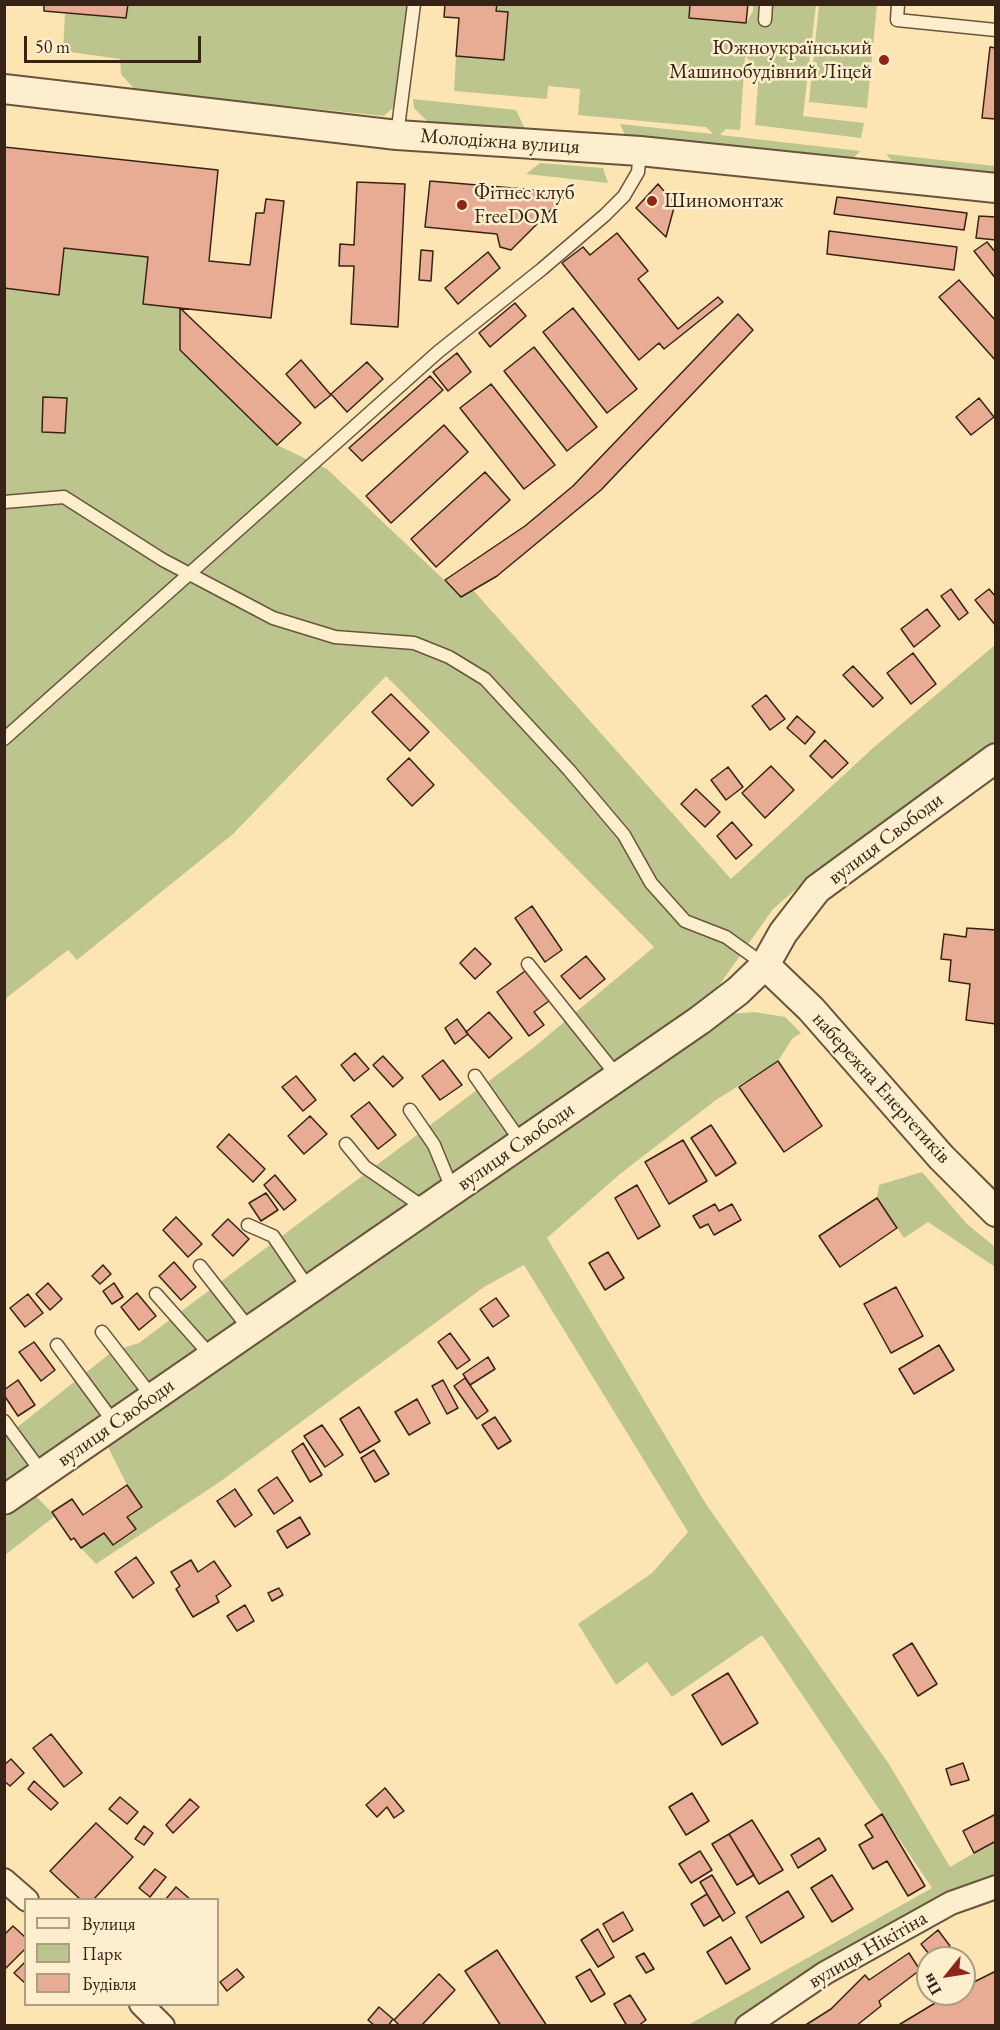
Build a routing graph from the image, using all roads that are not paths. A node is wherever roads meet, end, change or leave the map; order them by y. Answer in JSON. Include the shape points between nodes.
{"nodes":[{"id":1,"x":414,"y":4,"type":"edge"},
{"id":2,"x":766,"y":4,"type":"edge"},
{"id":3,"x":898,"y":4,"type":"edge"},
{"id":4,"x":765,"y":20,"type":"dead end"},
{"id":5,"x":996,"y":30,"type":"edge"},
{"id":6,"x":4,"y":89,"type":"edge"},
{"id":7,"x":397,"y":135,"type":"junction"},
{"id":8,"x":640,"y":151,"type":"junction"},
{"id":9,"x":996,"y":188,"type":"edge"},
{"id":10,"x":4,"y":502,"type":"edge"},
{"id":11,"x":189,"y":574,"type":"junction"},
{"id":12,"x":4,"y":739,"type":"edge"},
{"id":13,"x":996,"y":758,"type":"edge"},
{"id":14,"x":528,"y":964,"type":"dead end"},
{"id":15,"x":765,"y":966,"type":"junction"},
{"id":16,"x":475,"y":1076,"type":"dead end"},
{"id":17,"x":618,"y":1077,"type":"junction"},
{"id":18,"x":410,"y":1110,"type":"dead end"},
{"id":19,"x":522,"y":1143,"type":"junction"},
{"id":20,"x":346,"y":1144,"type":"dead end"},
{"id":21,"x":453,"y":1191,"type":"junction"},
{"id":22,"x":426,"y":1209,"type":"junction"},
{"id":23,"x":996,"y":1212,"type":"edge"},
{"id":24,"x":248,"y":1225,"type":"dead end"},
{"id":25,"x":200,"y":1266,"type":"dead end"},
{"id":26,"x":309,"y":1290,"type":"junction"},
{"id":27,"x":156,"y":1294,"type":"dead end"},
{"id":28,"x":250,"y":1331,"type":"junction"},
{"id":29,"x":102,"y":1332,"type":"dead end"},
{"id":30,"x":57,"y":1345,"type":"dead end"},
{"id":31,"x":212,"y":1357,"type":"junction"},
{"id":32,"x":153,"y":1398,"type":"junction"},
{"id":33,"x":4,"y":1421,"type":"edge"},
{"id":34,"x":115,"y":1424,"type":"junction"},
{"id":35,"x":43,"y":1474,"type":"junction"},
{"id":36,"x":4,"y":1500,"type":"edge"},
{"id":37,"x":4,"y":1880,"type":"edge"},
{"id":38,"x":996,"y":1887,"type":"edge"},
{"id":39,"x":26,"y":1898,"type":"edge"},
{"id":40,"x":143,"y":2006,"type":"edge"},
{"id":41,"x":163,"y":2025,"type":"edge"},
{"id":42,"x":747,"y":2025,"type":"edge"}],
"edges":[{"from":1,"to":7,"type":"lane"},
{"from":2,"to":4,"type":"lane"},
{"from":3,"to":5,"type":"lane","via":[[897,20]]},
{"from":6,"to":7,"type":"street","name":"Молодіжна вулиця"},
{"from":7,"to":8,"type":"street","name":"Молодіжна вулиця"},
{"from":8,"to":9,"type":"street","name":"Молодіжна вулиця"},
{"from":8,"to":11,"type":"lane","via":[[638,172],[624,196],[605,215],[438,352]]},
{"from":10,"to":11,"type":"lane","via":[[64,497]]},
{"from":11,"to":12,"type":"lane"},
{"from":11,"to":15,"type":"lane","via":[[273,618],[335,637],[414,643],[449,657],[485,679],[624,835],[651,883],[685,921],[726,936]]},
{"from":13,"to":15,"type":"street","name":"вулиця Свободи","via":[[817,889],[783,933]]},
{"from":14,"to":17,"type":"lane"},
{"from":15,"to":17,"type":"street","name":"вулиця Свободи","via":[[700,1020]]},
{"from":15,"to":23,"type":"street","name":"набережна Енергетиків","via":[[811,1009],[941,1157]]},
{"from":16,"to":19,"type":"lane"},
{"from":17,"to":19,"type":"street","name":"вулиця Свободи"},
{"from":18,"to":21,"type":"lane","via":[[434,1145]]},
{"from":19,"to":21,"type":"street","name":"вулиця Свободи"},
{"from":20,"to":22,"type":"lane","via":[[365,1167]]},
{"from":21,"to":22,"type":"street","name":"вулиця Свободи"},
{"from":22,"to":26,"type":"street","name":"вулиця Свободи"},
{"from":24,"to":26,"type":"lane","via":[[273,1236]]},
{"from":25,"to":28,"type":"lane"},
{"from":26,"to":28,"type":"street","name":"вулиця Свободи"},
{"from":27,"to":31,"type":"lane"},
{"from":28,"to":31,"type":"street","name":"вулиця Свободи"},
{"from":29,"to":32,"type":"lane"},
{"from":30,"to":34,"type":"lane"},
{"from":31,"to":32,"type":"street","name":"вулиця Свободи"},
{"from":32,"to":34,"type":"street","name":"вулиця Свободи"},
{"from":33,"to":35,"type":"lane"},
{"from":34,"to":35,"type":"street","name":"вулиця Свободи"},
{"from":35,"to":36,"type":"street","name":"вулиця Свободи"},
{"from":37,"to":39,"type":"street"},
{"from":38,"to":42,"type":"street","name":"вулиця Нікітіна","via":[[951,1904],[825,1973]]},
{"from":40,"to":41,"type":"street"}]}
